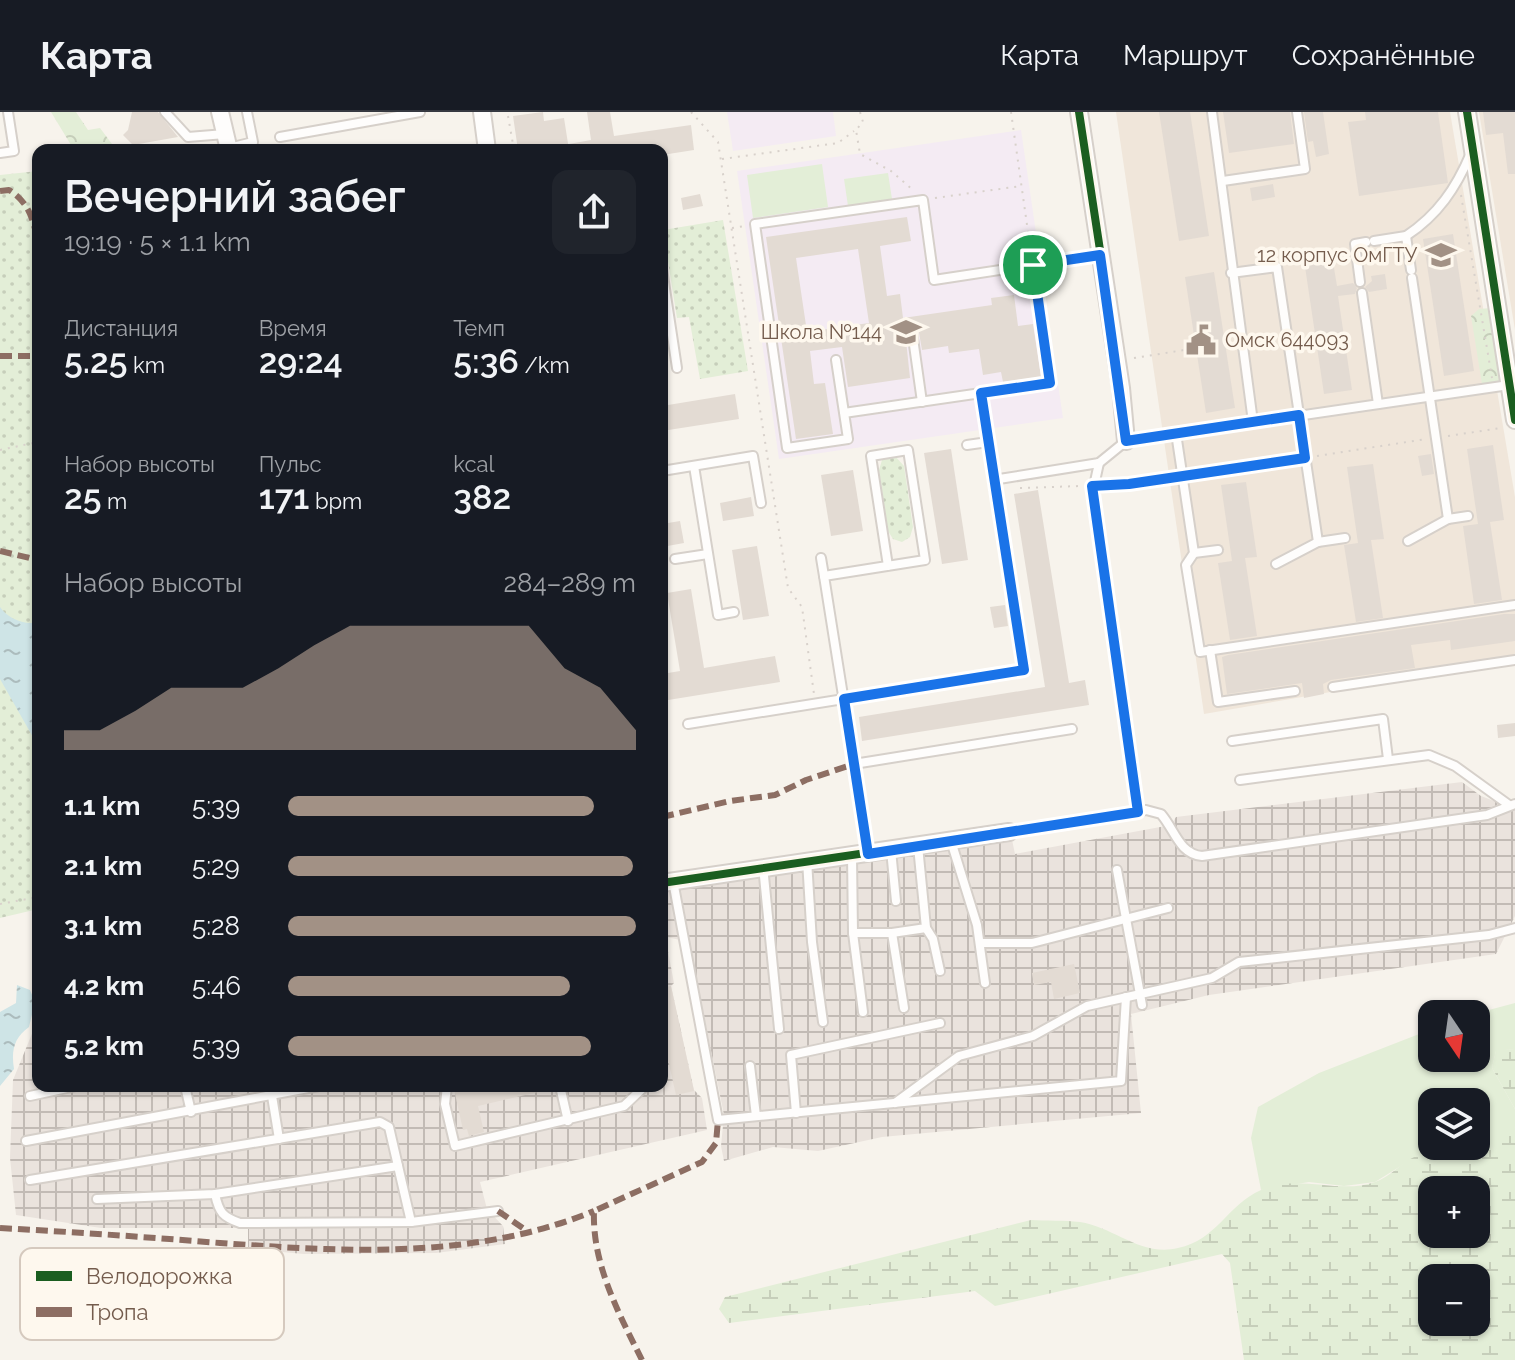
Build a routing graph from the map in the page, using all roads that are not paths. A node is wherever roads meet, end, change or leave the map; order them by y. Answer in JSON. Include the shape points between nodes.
{"nodes":[{"id":1,"x":8,"y":112,"type":"edge"},
{"id":2,"x":165,"y":112,"type":"edge"},
{"id":3,"x":220,"y":112,"type":"edge"},
{"id":4,"x":247,"y":112,"type":"edge"},
{"id":5,"x":420,"y":112,"type":"edge"},
{"id":6,"x":482,"y":112,"type":"edge"},
{"id":7,"x":1079,"y":112,"type":"edge"},
{"id":8,"x":1212,"y":112,"type":"edge"},
{"id":9,"x":1297,"y":112,"type":"edge"},
{"id":10,"x":1467,"y":112,"type":"edge"},
{"id":11,"x":280,"y":137,"type":"dead end"},
{"id":12,"x":228,"y":144,"type":"edge"},
{"id":13,"x":486,"y":144,"type":"edge"},
{"id":14,"x":1473,"y":149,"type":"junction"},
{"id":15,"x":0,"y":153,"type":"edge"},
{"id":16,"x":1223,"y":181,"type":"junction"},
{"id":17,"x":1406,"y":236,"type":"junction"},
{"id":18,"x":1231,"y":273,"type":"junction"},
{"id":19,"x":1360,"y":282,"type":"dead end"},
{"id":20,"x":1362,"y":293,"type":"dead end"},
{"id":21,"x":668,"y":317,"type":"edge"},
{"id":22,"x":912,"y":331,"type":"dead end"},
{"id":23,"x":1510,"y":347,"type":"edge"},
{"id":24,"x":836,"y":360,"type":"dead end"},
{"id":25,"x":677,"y":368,"type":"dead end"},
{"id":26,"x":1501,"y":386,"type":"junction"},
{"id":27,"x":981,"y":393,"type":"junction"},
{"id":28,"x":1430,"y":396,"type":"junction"},
{"id":29,"x":922,"y":402,"type":"junction"},
{"id":30,"x":1378,"y":404,"type":"junction"},
{"id":31,"x":844,"y":413,"type":"junction"},
{"id":32,"x":1299,"y":415,"type":"junction"},
{"id":33,"x":1515,"y":416,"type":"edge"},
{"id":34,"x":1253,"y":422,"type":"junction"},
{"id":35,"x":1176,"y":433,"type":"junction"},
{"id":36,"x":1126,"y":441,"type":"junction"},
{"id":37,"x":988,"y":442,"type":"junction"},
{"id":38,"x":967,"y":445,"type":"dead end"},
{"id":39,"x":1099,"y":463,"type":"junction"},
{"id":40,"x":694,"y":466,"type":"junction"},
{"id":41,"x":668,"y":470,"type":"edge"},
{"id":42,"x":997,"y":480,"type":"junction"},
{"id":43,"x":761,"y":503,"type":"dead end"},
{"id":44,"x":1468,"y":516,"type":"dead end"},
{"id":45,"x":1448,"y":519,"type":"junction"},
{"id":46,"x":1345,"y":538,"type":"dead end"},
{"id":47,"x":1408,"y":541,"type":"dead end"},
{"id":48,"x":1318,"y":542,"type":"junction"},
{"id":49,"x":1218,"y":550,"type":"dead end"},
{"id":50,"x":1194,"y":553,"type":"junction"},
{"id":51,"x":708,"y":554,"type":"junction"},
{"id":52,"x":821,"y":558,"type":"dead end"},
{"id":53,"x":675,"y":559,"type":"dead end"},
{"id":54,"x":1276,"y":564,"type":"dead end"},
{"id":55,"x":888,"y":566,"type":"junction"},
{"id":56,"x":824,"y":576,"type":"junction"},
{"id":57,"x":1515,"y":605,"type":"edge"},
{"id":58,"x":734,"y":612,"type":"dead end"},
{"id":59,"x":1210,"y":650,"type":"junction"},
{"id":60,"x":1515,"y":660,"type":"edge"},
{"id":61,"x":1333,"y":687,"type":"dead end"},
{"id":62,"x":1295,"y":691,"type":"dead end"},
{"id":63,"x":844,"y":699,"type":"junction"},
{"id":64,"x":688,"y":724,"type":"dead end"},
{"id":65,"x":1072,"y":729,"type":"dead end"},
{"id":66,"x":1232,"y":741,"type":"dead end"},
{"id":67,"x":1388,"y":759,"type":"junction"},
{"id":68,"x":854,"y":764,"type":"junction"},
{"id":69,"x":1240,"y":780,"type":"dead end"},
{"id":70,"x":1512,"y":805,"type":"edge"},
{"id":71,"x":1138,"y":812,"type":"junction"},
{"id":72,"x":1009,"y":832,"type":"joint"},
{"id":73,"x":951,"y":841,"type":"junction"},
{"id":74,"x":918,"y":846,"type":"junction"},
{"id":75,"x":891,"y":850,"type":"junction"},
{"id":76,"x":860,"y":855,"type":"junction"},
{"id":77,"x":807,"y":860,"type":"junction"},
{"id":78,"x":763,"y":865,"type":"junction"},
{"id":79,"x":1117,"y":870,"type":"dead end"},
{"id":80,"x":668,"y":882,"type":"edge"},
{"id":81,"x":896,"y":901,"type":"dead end"},
{"id":82,"x":1168,"y":908,"type":"dead end"},
{"id":83,"x":1127,"y":920,"type":"junction"},
{"id":84,"x":926,"y":928,"type":"junction"},
{"id":85,"x":1515,"y":928,"type":"edge"},
{"id":86,"x":853,"y":933,"type":"junction"},
{"id":87,"x":892,"y":933,"type":"junction"},
{"id":88,"x":980,"y":943,"type":"junction"},
{"id":89,"x":940,"y":971,"type":"dead end"},
{"id":90,"x":985,"y":983,"type":"dead end"},
{"id":91,"x":1140,"y":994,"type":"junction"},
{"id":92,"x":1126,"y":997,"type":"junction"},
{"id":93,"x":1142,"y":1005,"type":"dead end"},
{"id":94,"x":904,"y":1008,"type":"dead end"},
{"id":95,"x":863,"y":1012,"type":"dead end"},
{"id":96,"x":823,"y":1022,"type":"dead end"},
{"id":97,"x":940,"y":1023,"type":"dead end"},
{"id":98,"x":779,"y":1029,"type":"dead end"},
{"id":99,"x":750,"y":1066,"type":"dead end"},
{"id":100,"x":48,"y":1092,"type":"edge"},
{"id":101,"x":186,"y":1092,"type":"edge"},
{"id":102,"x":291,"y":1092,"type":"edge"},
{"id":103,"x":446,"y":1092,"type":"edge"},
{"id":104,"x":561,"y":1092,"type":"edge"},
{"id":105,"x":639,"y":1092,"type":"edge"},
{"id":106,"x":30,"y":1096,"type":"dead end"},
{"id":107,"x":272,"y":1096,"type":"junction"},
{"id":108,"x":895,"y":1104,"type":"junction"},
{"id":109,"x":191,"y":1112,"type":"junction"},
{"id":110,"x":796,"y":1113,"type":"junction"},
{"id":111,"x":756,"y":1116,"type":"junction"},
{"id":112,"x":568,"y":1121,"type":"junction"},
{"id":113,"x":279,"y":1139,"type":"junction"},
{"id":114,"x":26,"y":1141,"type":"dead end"},
{"id":115,"x":398,"y":1166,"type":"junction"},
{"id":116,"x":30,"y":1180,"type":"dead end"},
{"id":117,"x":215,"y":1194,"type":"junction"},
{"id":118,"x":97,"y":1199,"type":"dead end"},
{"id":119,"x":498,"y":1211,"type":"dead end"},
{"id":120,"x":411,"y":1222,"type":"junction"}],
"edges":[{"from":1,"to":15,"type":"lane","via":[[14,151]]},
{"from":2,"to":12,"type":"lane","via":[[188,137]]},
{"from":3,"to":12,"type":"street"},
{"from":4,"to":12,"type":"lane","via":[[253,142]]},
{"from":5,"to":11,"type":"lane"},
{"from":6,"to":13,"type":"street"},
{"from":7,"to":36,"type":"street"},
{"from":8,"to":16,"type":"lane"},
{"from":9,"to":16,"type":"lane","via":[[1305,169]]},
{"from":10,"to":14,"type":"street"},
{"from":14,"to":17,"type":"lane","via":[[1459,181],[1425,223]]},
{"from":14,"to":23,"type":"street"},
{"from":16,"to":18,"type":"lane"},
{"from":17,"to":19,"type":"lane","via":[[1355,244]]},
{"from":17,"to":28,"type":"lane"},
{"from":18,"to":32,"type":"lane","via":[[1277,267]]},
{"from":18,"to":34,"type":"lane"},
{"from":20,"to":30,"type":"lane"},
{"from":21,"to":25,"type":"lane"},
{"from":22,"to":29,"type":"lane"},
{"from":23,"to":26,"type":"street"},
{"from":24,"to":31,"type":"lane"},
{"from":26,"to":28,"type":"lane"},
{"from":26,"to":33,"type":"street"},
{"from":27,"to":29,"type":"lane"},
{"from":27,"to":31,"type":"lane","via":[[1050,383],[1033,265],[934,280],[923,200],[755,224],[787,448],[848,439]]},
{"from":27,"to":37,"type":"lane"},
{"from":28,"to":30,"type":"lane"},
{"from":28,"to":45,"type":"lane"},
{"from":29,"to":31,"type":"lane"},
{"from":30,"to":32,"type":"lane"},
{"from":32,"to":34,"type":"lane"},
{"from":32,"to":48,"type":"lane"},
{"from":34,"to":35,"type":"lane"},
{"from":35,"to":36,"type":"lane"},
{"from":35,"to":50,"type":"lane"},
{"from":36,"to":39,"type":"lane"},
{"from":37,"to":38,"type":"lane"},
{"from":37,"to":42,"type":"lane"},
{"from":39,"to":42,"type":"lane"},
{"from":39,"to":71,"type":"lane","via":[[1092,486]]},
{"from":40,"to":41,"type":"lane"},
{"from":40,"to":43,"type":"lane","via":[[753,456]]},
{"from":40,"to":51,"type":"lane"},
{"from":42,"to":63,"type":"lane","via":[[1024,670]]},
{"from":44,"to":45,"type":"lane"},
{"from":45,"to":47,"type":"lane"},
{"from":46,"to":48,"type":"lane"},
{"from":48,"to":54,"type":"lane"},
{"from":49,"to":50,"type":"lane"},
{"from":50,"to":59,"type":"lane","via":[[1186,565],[1198,643],[1200,652]]},
{"from":51,"to":53,"type":"lane"},
{"from":51,"to":58,"type":"lane","via":[[718,615]]},
{"from":52,"to":56,"type":"lane"},
{"from":55,"to":55,"type":"lane","via":[[925,560],[908,450],[871,456]]},
{"from":55,"to":56,"type":"lane"},
{"from":56,"to":63,"type":"lane"},
{"from":57,"to":59,"type":"lane"},
{"from":59,"to":62,"type":"lane","via":[[1218,702]]},
{"from":60,"to":61,"type":"lane"},
{"from":63,"to":64,"type":"lane"},
{"from":63,"to":68,"type":"lane"},
{"from":65,"to":68,"type":"lane"},
{"from":66,"to":67,"type":"lane","via":[[1383,719]]},
{"from":67,"to":69,"type":"lane"},
{"from":67,"to":70,"type":"lane","via":[[1429,755]]},
{"from":68,"to":76,"type":"lane"},
{"from":70,"to":71,"type":"lane","via":[[1487,815],[1202,856],[1183,849],[1161,814]]},
{"from":71,"to":72,"type":"lane"},
{"from":72,"to":73,"type":"street"},
{"from":73,"to":74,"type":"street"},
{"from":73,"to":88,"type":"lane"},
{"from":74,"to":75,"type":"street"},
{"from":74,"to":84,"type":"lane"},
{"from":75,"to":76,"type":"street"},
{"from":75,"to":81,"type":"lane"},
{"from":76,"to":77,"type":"street"},
{"from":76,"to":86,"type":"lane"},
{"from":77,"to":78,"type":"street"},
{"from":77,"to":96,"type":"lane"},
{"from":78,"to":80,"type":"street"},
{"from":78,"to":98,"type":"lane"},
{"from":79,"to":83,"type":"lane"},
{"from":80,"to":111,"type":"lane","via":[[718,1120]]},
{"from":82,"to":83,"type":"lane"},
{"from":83,"to":88,"type":"lane","via":[[1032,943]]},
{"from":83,"to":91,"type":"lane"},
{"from":84,"to":87,"type":"lane"},
{"from":84,"to":89,"type":"lane"},
{"from":85,"to":91,"type":"lane","via":[[1239,962],[1212,978]]},
{"from":86,"to":87,"type":"lane"},
{"from":86,"to":95,"type":"lane"},
{"from":87,"to":94,"type":"lane"},
{"from":88,"to":90,"type":"lane"},
{"from":91,"to":92,"type":"lane"},
{"from":91,"to":93,"type":"lane"},
{"from":92,"to":108,"type":"lane","via":[[1087,1006],[1033,1036],[959,1056]]},
{"from":92,"to":108,"type":"lane","via":[[1121,1081]]},
{"from":97,"to":110,"type":"lane","via":[[791,1055]]},
{"from":99,"to":111,"type":"lane"},
{"from":100,"to":106,"type":"lane"},
{"from":101,"to":109,"type":"lane"},
{"from":102,"to":107,"type":"lane"},
{"from":103,"to":112,"type":"lane","via":[[455,1146]]},
{"from":104,"to":112,"type":"lane"},
{"from":105,"to":112,"type":"lane","via":[[624,1106]]},
{"from":107,"to":109,"type":"lane"},
{"from":107,"to":113,"type":"lane"},
{"from":108,"to":110,"type":"lane"},
{"from":109,"to":114,"type":"lane"},
{"from":110,"to":111,"type":"lane"},
{"from":113,"to":115,"type":"lane","via":[[380,1122],[389,1127]]},
{"from":113,"to":116,"type":"lane"},
{"from":115,"to":117,"type":"lane"},
{"from":115,"to":120,"type":"lane"},
{"from":117,"to":118,"type":"lane"},
{"from":117,"to":120,"type":"lane","via":[[218,1211],[240,1223]]},
{"from":119,"to":120,"type":"lane"}]}
